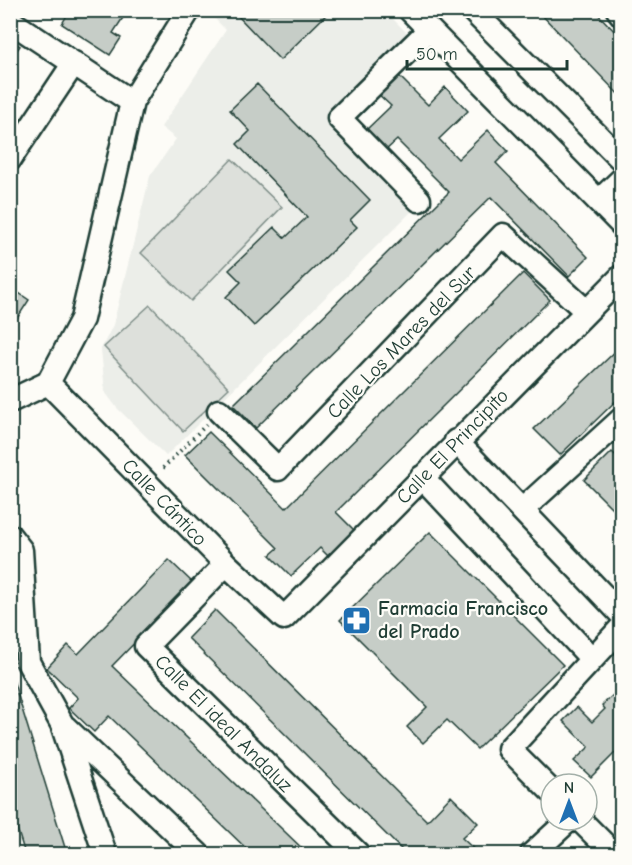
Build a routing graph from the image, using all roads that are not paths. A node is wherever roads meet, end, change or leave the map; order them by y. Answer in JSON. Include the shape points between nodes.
{"nodes":[{"id":1,"x":189,"y":10,"type":"edge"},
{"id":2,"x":410,"y":10,"type":"edge"},
{"id":3,"x":472,"y":10,"type":"edge"},
{"id":4,"x":618,"y":10,"type":"edge"},
{"id":5,"x":621,"y":15,"type":"edge"},
{"id":6,"x":10,"y":21,"type":"edge"},
{"id":7,"x":429,"y":30,"type":"junction"},
{"id":8,"x":74,"y":63,"type":"junction"},
{"id":9,"x":132,"y":102,"type":"junction"},
{"id":10,"x":12,"y":153,"type":"edge"},
{"id":11,"x":621,"y":160,"type":"edge"},
{"id":12,"x":621,"y":178,"type":"edge"},
{"id":13,"x":419,"y":200,"type":"dead end"},
{"id":14,"x":599,"y":201,"type":"junction"},
{"id":15,"x":621,"y":225,"type":"edge"},
{"id":16,"x":621,"y":276,"type":"edge"},
{"id":17,"x":586,"y":311,"type":"junction"},
{"id":18,"x":48,"y":383,"type":"junction"},
{"id":19,"x":14,"y":394,"type":"edge"},
{"id":20,"x":219,"y":411,"type":"road end"},
{"id":21,"x":621,"y":419,"type":"edge"},
{"id":22,"x":456,"y":441,"type":"junction"},
{"id":23,"x":422,"y":477,"type":"junction"},
{"id":24,"x":522,"y":510,"type":"junction"},
{"id":25,"x":10,"y":536,"type":"edge"},
{"id":26,"x":226,"y":564,"type":"junction"},
{"id":27,"x":621,"y":615,"type":"edge"},
{"id":28,"x":284,"y":618,"type":"joint"},
{"id":29,"x":621,"y":627,"type":"edge"},
{"id":30,"x":592,"y":658,"type":"junction"},
{"id":31,"x":62,"y":724,"type":"junction"},
{"id":32,"x":539,"y":779,"type":"edge"},
{"id":33,"x":556,"y":832,"type":"edge"},
{"id":34,"x":592,"y":832,"type":"edge"},
{"id":35,"x":105,"y":855,"type":"edge"},
{"id":36,"x":198,"y":855,"type":"edge"},
{"id":37,"x":358,"y":855,"type":"edge"},
{"id":38,"x":532,"y":855,"type":"edge"},
{"id":39,"x":614,"y":855,"type":"edge"}],
"edges":[{"from":1,"to":9,"type":"street"},
{"from":2,"to":7,"type":"street"},
{"from":3,"to":11,"type":"street"},
{"from":4,"to":5,"type":"street"},
{"from":6,"to":8,"type":"street"},
{"from":7,"to":13,"type":"street","via":[[339,118]]},
{"from":7,"to":14,"type":"street"},
{"from":8,"to":9,"type":"street"},
{"from":8,"to":10,"type":"street"},
{"from":9,"to":18,"type":"street","via":[[82,319]]},
{"from":12,"to":14,"type":"street"},
{"from":14,"to":15,"type":"street"},
{"from":16,"to":17,"type":"street","name":"Calle El Principito"},
{"from":17,"to":20,"type":"street","name":"Calle Los Mares del Sur","via":[[503,235],[278,469]]},
{"from":17,"to":22,"type":"street","name":"Calle El Principito"},
{"from":18,"to":19,"type":"street"},
{"from":18,"to":26,"type":"street","name":"Calle Cántico"},
{"from":21,"to":24,"type":"street"},
{"from":22,"to":23,"type":"street","name":"Calle El Principito"},
{"from":22,"to":24,"type":"street"},
{"from":23,"to":28,"type":"street","name":"Calle El Principito"},
{"from":23,"to":30,"type":"street"},
{"from":24,"to":27,"type":"street"},
{"from":25,"to":31,"type":"street","via":[[21,550],[28,662]]},
{"from":26,"to":28,"type":"street","name":"Calle Cántico"},
{"from":26,"to":37,"type":"street","name":"Calle El ideal Andaluz","via":[[146,646]]},
{"from":29,"to":30,"type":"street"},
{"from":30,"to":32,"type":"street","via":[[509,749]]},
{"from":31,"to":35,"type":"street"},
{"from":31,"to":36,"type":"street"},
{"from":33,"to":38,"type":"street"},
{"from":34,"to":39,"type":"street"}]}
